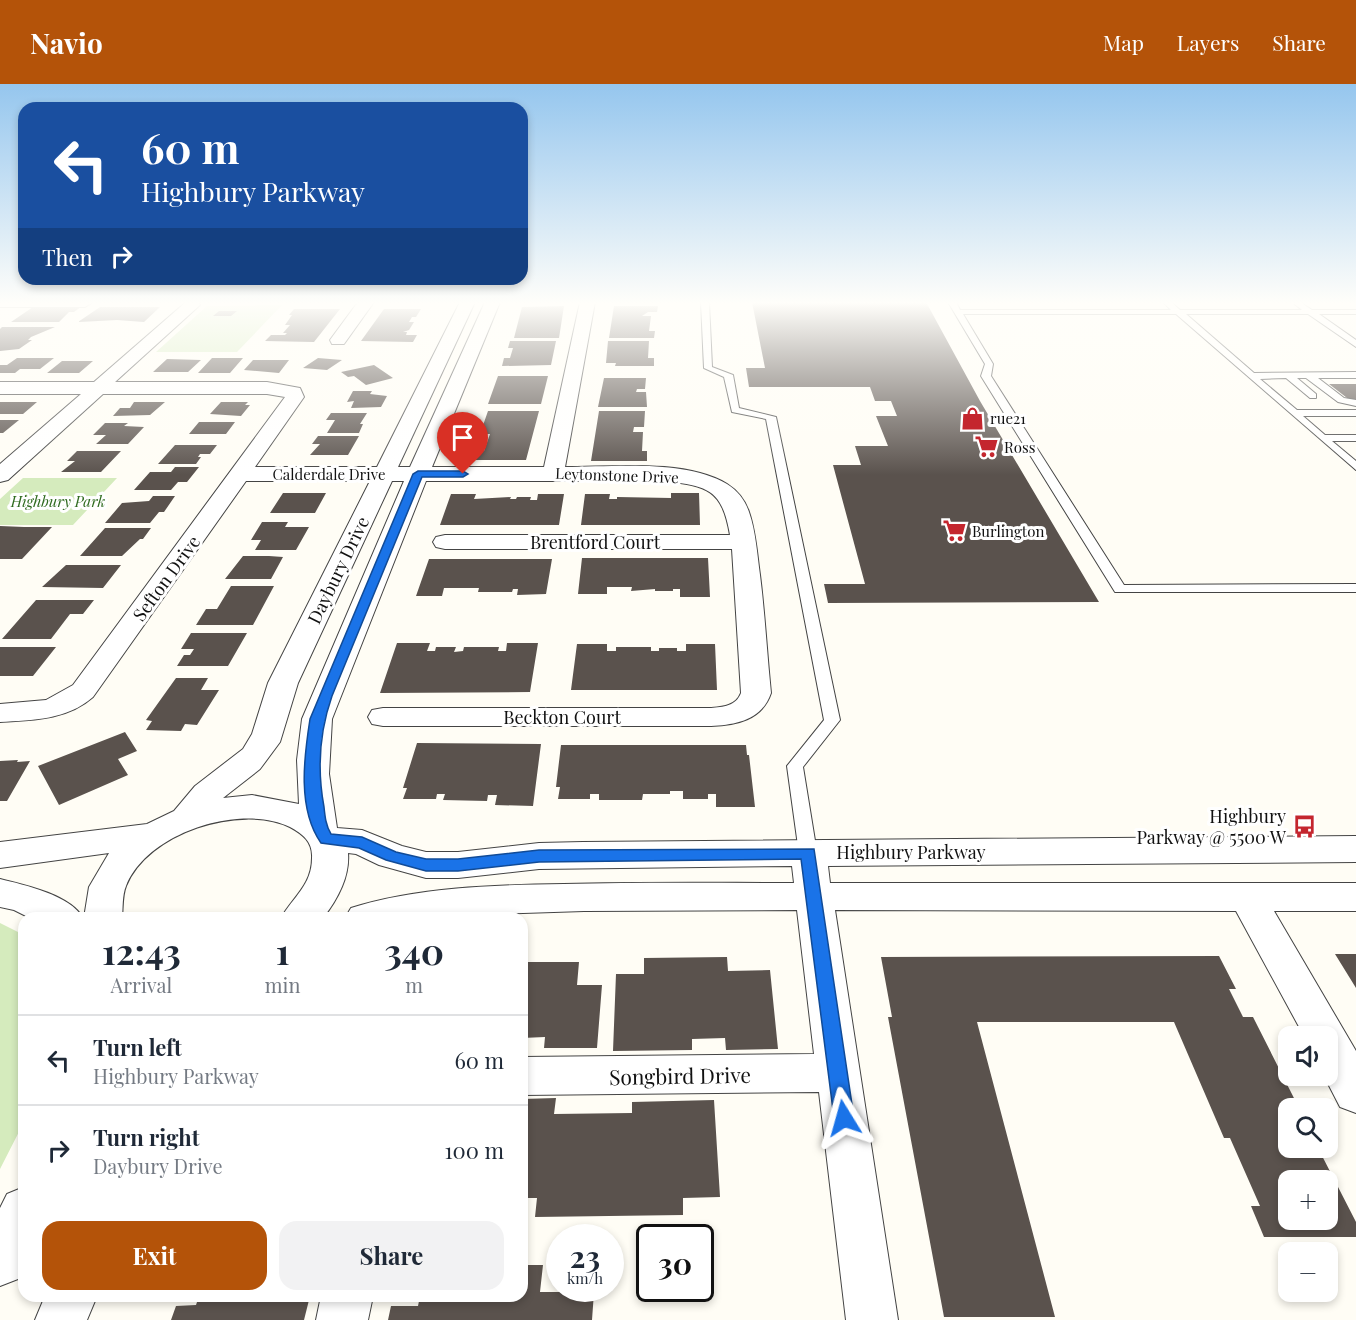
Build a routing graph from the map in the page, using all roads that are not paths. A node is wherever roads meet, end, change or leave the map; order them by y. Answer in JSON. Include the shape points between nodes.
{"nodes":[{"id":1,"x":131,"y":360,"type":"edge"},
{"id":2,"x":440,"y":360,"type":"edge"},
{"id":3,"x":468,"y":360,"type":"edge"},
{"id":4,"x":576,"y":360,"type":"edge"},
{"id":5,"x":708,"y":360,"type":"edge"},
{"id":6,"x":987,"y":360,"type":"edge"},
{"id":7,"x":1233,"y":360,"type":"edge"},
{"id":8,"x":1356,"y":375,"type":"edge"},
{"id":9,"x":1252,"y":376,"type":"junction"},
{"id":10,"x":1289,"y":376,"type":"junction"},
{"id":11,"x":1309,"y":376,"type":"junction"},
{"id":12,"x":0,"y":388,"type":"edge"},
{"id":13,"x":99,"y":388,"type":"junction"},
{"id":14,"x":1313,"y":396,"type":"dead end"},
{"id":15,"x":1356,"y":404,"type":"edge"},
{"id":16,"x":1294,"y":413,"type":"junction"},
{"id":17,"x":1356,"y":413,"type":"edge"},
{"id":18,"x":1356,"y":423,"type":"edge"},
{"id":19,"x":1307,"y":424,"type":"junction"},
{"id":20,"x":1323,"y":438,"type":"junction"},
{"id":21,"x":1356,"y":438,"type":"edge"},
{"id":22,"x":1353,"y":462,"type":"edge"},
{"id":23,"x":240,"y":474,"type":"junction"},
{"id":24,"x":385,"y":474,"type":"junction"},
{"id":25,"x":418,"y":474,"type":"junction"},
{"id":26,"x":553,"y":474,"type":"junction"},
{"id":27,"x":0,"y":475,"type":"edge"},
{"id":28,"x":445,"y":542,"type":"dead end"},
{"id":29,"x":744,"y":542,"type":"junction"},
{"id":30,"x":1356,"y":588,"type":"edge"},
{"id":31,"x":741,"y":712,"type":"joint"},
{"id":32,"x":0,"y":713,"type":"edge"},
{"id":33,"x":383,"y":717,"type":"dead end"},
{"id":34,"x":186,"y":819,"type":"junction"},
{"id":35,"x":323,"y":834,"type":"junction"},
{"id":36,"x":154,"y":835,"type":"junction"},
{"id":37,"x":1356,"y":849,"type":"edge"},
{"id":38,"x":808,"y":853,"type":"junction"},
{"id":39,"x":0,"y":855,"type":"edge"},
{"id":40,"x":0,"y":893,"type":"edge"},
{"id":41,"x":814,"y":896,"type":"junction"},
{"id":42,"x":1247,"y":897,"type":"junction"},
{"id":43,"x":1356,"y":897,"type":"edge"},
{"id":44,"x":52,"y":912,"type":"edge"},
{"id":45,"x":102,"y":912,"type":"edge"},
{"id":46,"x":305,"y":912,"type":"edge"},
{"id":47,"x":399,"y":912,"type":"edge"},
{"id":48,"x":1319,"y":1026,"type":"edge"},
{"id":49,"x":1338,"y":1060,"type":"edge"},
{"id":50,"x":838,"y":1073,"type":"junction"},
{"id":51,"x":528,"y":1076,"type":"edge"},
{"id":52,"x":1356,"y":1093,"type":"edge"},
{"id":53,"x":18,"y":1224,"type":"edge"},
{"id":54,"x":0,"y":1261,"type":"edge"},
{"id":55,"x":68,"y":1302,"type":"edge"},
{"id":56,"x":346,"y":1302,"type":"edge"},
{"id":57,"x":61,"y":1320,"type":"edge"},
{"id":58,"x":342,"y":1320,"type":"edge"},
{"id":59,"x":872,"y":1320,"type":"edge"}],
"edges":[{"from":1,"to":13,"type":"street"},
{"from":2,"to":24,"type":"street","name":"Daybury Drive"},
{"from":3,"to":25,"type":"street","name":"Daybury Drive"},
{"from":4,"to":26,"type":"street"},
{"from":5,"to":38,"type":"lane","via":[[708,368],[728,375],[735,410],[771,417],[832,720],[795,766]]},
{"from":6,"to":30,"type":"lane","via":[[986,376],[1120,589]]},
{"from":7,"to":9,"type":"lane"},
{"from":8,"to":11,"type":"lane"},
{"from":9,"to":10,"type":"lane"},
{"from":9,"to":16,"type":"lane"},
{"from":10,"to":11,"type":"lane"},
{"from":10,"to":14,"type":"lane"},
{"from":11,"to":15,"type":"lane","via":[[1341,400]]},
{"from":12,"to":13,"type":"street"},
{"from":13,"to":23,"type":"street","name":"Sefton Drive","via":[[267,388],[293,392],[294,400]]},
{"from":13,"to":27,"type":"street"},
{"from":16,"to":17,"type":"lane"},
{"from":16,"to":19,"type":"lane"},
{"from":18,"to":19,"type":"lane"},
{"from":19,"to":20,"type":"lane"},
{"from":20,"to":21,"type":"lane"},
{"from":20,"to":22,"type":"lane"},
{"from":23,"to":24,"type":"street","name":"Calderdale Drive"},
{"from":23,"to":32,"type":"street","name":"Sefton Drive","via":[[83,691],[53,708]]},
{"from":24,"to":25,"type":"street","name":"Calderdale Drive"},
{"from":24,"to":34,"type":"street","name":"Daybury Drive","via":[[283,683],[266,740],[241,769],[207,793]]},
{"from":25,"to":26,"type":"street","name":"Leytonstone Drive"},
{"from":25,"to":35,"type":"street","name":"Daybury Drive","via":[[317,719],[312,772]]},
{"from":26,"to":29,"type":"street","name":"Leytonstone Drive","via":[[664,474],[702,482],[731,498]]},
{"from":28,"to":29,"type":"street","name":"Brentford Court"},
{"from":29,"to":31,"type":"street","name":"Leytonstone Drive","via":[[756,693],[753,703]]},
{"from":31,"to":33,"type":"street","name":"Beckton Court","via":[[711,717]]},
{"from":34,"to":35,"type":"street","via":[[217,809],[249,805],[277,808],[302,816]]},
{"from":34,"to":36,"type":"street"},
{"from":35,"to":38,"type":"street","name":"Highbury Parkway","via":[[362,843],[411,862],[442,866],[539,856]]},
{"from":35,"to":46,"type":"street","name":"Daybury Drive","via":[[331,856],[329,875]]},
{"from":36,"to":39,"type":"street"},
{"from":36,"to":45,"type":"street","via":[[117,868],[106,887]]},
{"from":37,"to":38,"type":"street","name":"Highbury Parkway"},
{"from":38,"to":41,"type":"street"},
{"from":40,"to":44,"type":"street","via":[[23,898]]},
{"from":41,"to":42,"type":"street"},
{"from":41,"to":47,"type":"street","via":[[497,900]]},
{"from":41,"to":50,"type":"street"},
{"from":42,"to":43,"type":"street"},
{"from":42,"to":48,"type":"street"},
{"from":49,"to":52,"type":"street"},
{"from":50,"to":51,"type":"street","name":"Songbird Drive"},
{"from":50,"to":59,"type":"street"},
{"from":53,"to":54,"type":"street"},
{"from":55,"to":57,"type":"street"},
{"from":56,"to":58,"type":"street"}]}
